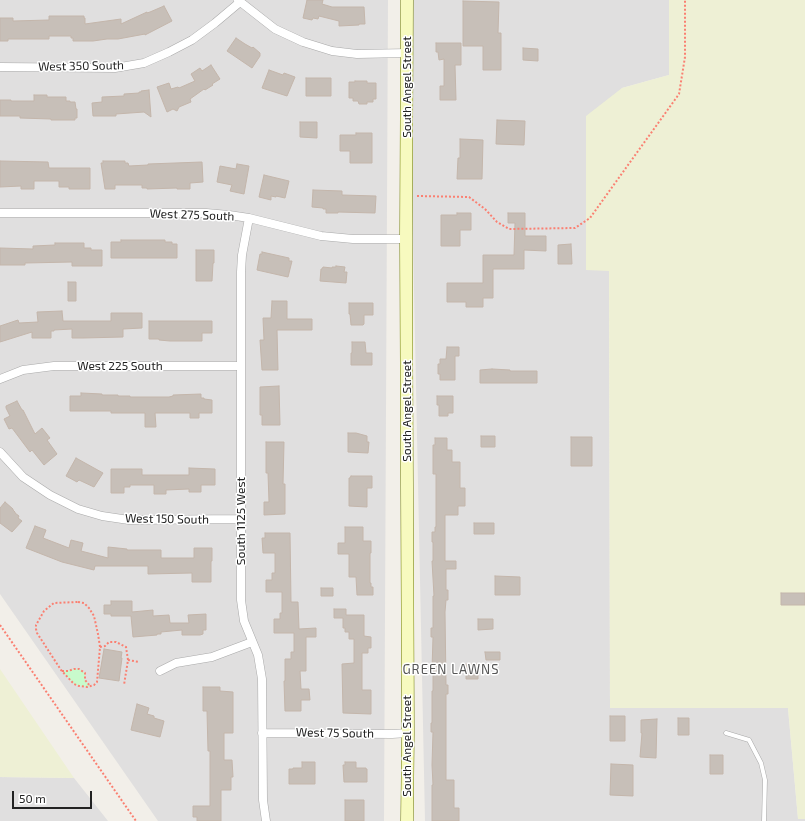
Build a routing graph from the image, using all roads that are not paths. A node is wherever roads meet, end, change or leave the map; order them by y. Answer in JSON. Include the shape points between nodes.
{"nodes":[{"id":1,"x":407,"y":0,"type":"edge"},
{"id":2,"x":239,"y":1,"type":"edge"},
{"id":3,"x":407,"y":53,"type":"junction"},
{"id":4,"x":0,"y":67,"type":"edge"},
{"id":5,"x":0,"y":213,"type":"edge"},
{"id":6,"x":249,"y":218,"type":"junction"},
{"id":7,"x":406,"y":239,"type":"junction"},
{"id":8,"x":241,"y":366,"type":"junction"},
{"id":9,"x":0,"y":379,"type":"edge"},
{"id":10,"x":0,"y":452,"type":"edge"},
{"id":11,"x":241,"y":519,"type":"junction"},
{"id":12,"x":252,"y":642,"type":"junction"},
{"id":13,"x":160,"y":671,"type":"dead end"},
{"id":14,"x":262,"y":733,"type":"junction"},
{"id":15,"x":408,"y":733,"type":"junction"},
{"id":16,"x":726,"y":733,"type":"dead end"},
{"id":17,"x":266,"y":821,"type":"edge"},
{"id":18,"x":407,"y":821,"type":"edge"},
{"id":19,"x":764,"y":821,"type":"edge"}],
"edges":[{"from":1,"to":3,"type":"main road","name":"South Angel Street"},
{"from":2,"to":3,"type":"street","via":[[275,29],[303,42],[332,51],[357,54]]},
{"from":2,"to":4,"type":"street","name":"West 350 South","via":[[192,40],[144,63],[115,68]]},
{"from":3,"to":7,"type":"main road","name":"South Angel Street"},
{"from":5,"to":6,"type":"street","name":"West 275 South","via":[[206,213]]},
{"from":6,"to":7,"type":"street","name":"West 275 South","via":[[321,236]]},
{"from":6,"to":8,"type":"street","name":"South 1125 West","via":[[242,255]]},
{"from":7,"to":15,"type":"main road","name":"South Angel Street"},
{"from":8,"to":9,"type":"street","name":"West 225 South","via":[[54,366],[23,370]]},
{"from":8,"to":11,"type":"street","name":"South 1125 West"},
{"from":10,"to":11,"type":"street","name":"West 150 South","via":[[23,477],[50,495],[78,509],[102,516],[129,520]]},
{"from":11,"to":12,"type":"street","name":"South 1125 West","via":[[241,600],[244,621]]},
{"from":12,"to":13,"type":"street","via":[[212,657],[176,663]]},
{"from":12,"to":14,"type":"street","name":"South 1125 West","via":[[258,655],[262,679]]},
{"from":14,"to":15,"type":"street","name":"West 75 South"},
{"from":14,"to":17,"type":"street","name":"South 1125 West","via":[[263,800]]},
{"from":15,"to":18,"type":"main road","name":"South Angel Street"},
{"from":16,"to":19,"type":"lane","via":[[749,740],[761,763],[765,780]]}]}
